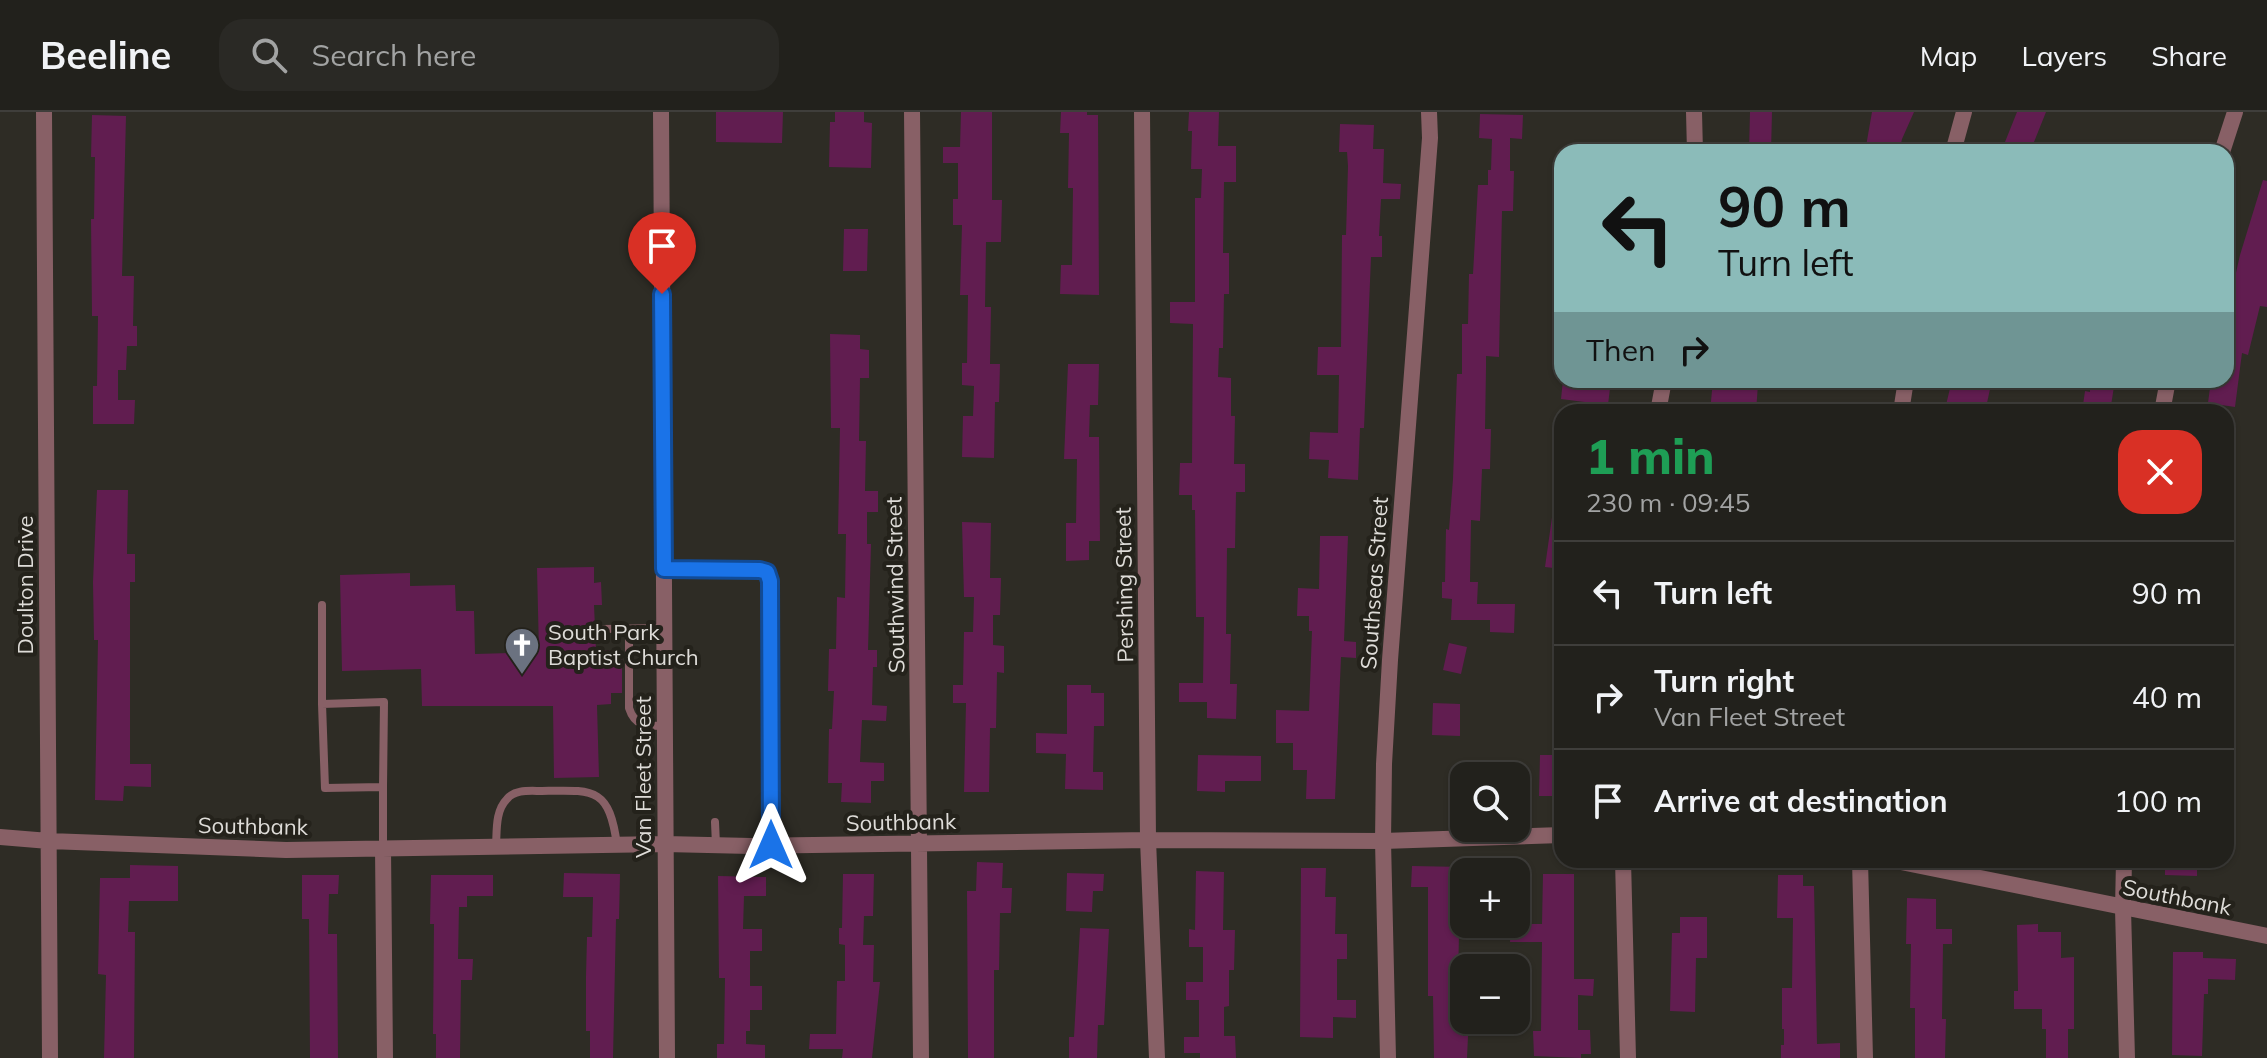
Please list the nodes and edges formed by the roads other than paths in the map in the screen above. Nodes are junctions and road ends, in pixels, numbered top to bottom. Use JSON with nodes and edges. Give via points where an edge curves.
{"nodes":[{"id":1,"x":44,"y":112,"type":"edge"},
{"id":2,"x":661,"y":112,"type":"edge"},
{"id":3,"x":912,"y":112,"type":"edge"},
{"id":4,"x":1142,"y":112,"type":"edge"},
{"id":5,"x":1429,"y":112,"type":"edge"},
{"id":6,"x":1694,"y":112,"type":"edge"},
{"id":7,"x":1964,"y":112,"type":"edge"},
{"id":8,"x":2235,"y":112,"type":"edge"},
{"id":9,"x":1695,"y":144,"type":"edge"},
{"id":10,"x":1955,"y":144,"type":"edge"},
{"id":11,"x":2225,"y":144,"type":"edge"},
{"id":12,"x":664,"y":569,"type":"junction"},
{"id":13,"x":322,"y":605,"type":"dead end"},
{"id":14,"x":664,"y":628,"type":"junction"},
{"id":15,"x":603,"y":629,"type":"dead end"},
{"id":16,"x":629,"y":629,"type":"junction"},
{"id":17,"x":322,"y":704,"type":"junction"},
{"id":18,"x":665,"y":726,"type":"junction"},
{"id":19,"x":383,"y":787,"type":"junction"},
{"id":20,"x":715,"y":822,"type":"dead end"},
{"id":21,"x":1554,"y":835,"type":"edge"},
{"id":22,"x":0,"y":837,"type":"edge"},
{"id":23,"x":1148,"y":840,"type":"junction"},
{"id":24,"x":49,"y":841,"type":"junction"},
{"id":25,"x":1383,"y":841,"type":"junction"},
{"id":26,"x":919,"y":843,"type":"junction"},
{"id":27,"x":665,"y":844,"type":"junction"},
{"id":28,"x":617,"y":845,"type":"junction"},
{"id":29,"x":716,"y":845,"type":"junction"},
{"id":30,"x":771,"y":845,"type":"junction"},
{"id":31,"x":496,"y":846,"type":"junction"},
{"id":32,"x":383,"y":848,"type":"junction"},
{"id":33,"x":1623,"y":868,"type":"edge"},
{"id":34,"x":1860,"y":868,"type":"edge"},
{"id":35,"x":1929,"y":868,"type":"edge"},
{"id":36,"x":2124,"y":868,"type":"edge"},
{"id":37,"x":2123,"y":909,"type":"junction"},
{"id":38,"x":2267,"y":936,"type":"edge"},
{"id":39,"x":50,"y":1058,"type":"edge"},
{"id":40,"x":385,"y":1058,"type":"edge"},
{"id":41,"x":667,"y":1058,"type":"edge"},
{"id":42,"x":921,"y":1058,"type":"edge"},
{"id":43,"x":1157,"y":1058,"type":"edge"},
{"id":44,"x":1388,"y":1058,"type":"edge"},
{"id":45,"x":1628,"y":1058,"type":"edge"},
{"id":46,"x":1865,"y":1058,"type":"edge"},
{"id":47,"x":2127,"y":1058,"type":"edge"}],
"edges":[{"from":1,"to":24,"type":"street","name":"Doulton Drive"},
{"from":2,"to":12,"type":"street","name":"Van Fleet Street"},
{"from":3,"to":26,"type":"street","name":"Southwind Street"},
{"from":4,"to":23,"type":"street","name":"Pershing Street"},
{"from":5,"to":25,"type":"street","name":"Southseas Street","via":[[1390,660]]},
{"from":6,"to":9,"type":"street"},
{"from":7,"to":10,"type":"street"},
{"from":8,"to":11,"type":"street"},
{"from":12,"to":14,"type":"street","name":"Van Fleet Street"},
{"from":12,"to":30,"type":"lane","via":[[767,572]]},
{"from":13,"to":17,"type":"lane"},
{"from":14,"to":16,"type":"lane"},
{"from":14,"to":18,"type":"street","name":"Van Fleet Street"},
{"from":15,"to":16,"type":"lane"},
{"from":16,"to":18,"type":"lane","via":[[631,716],[643,726]]},
{"from":17,"to":19,"type":"lane","via":[[325,788]]},
{"from":17,"to":19,"type":"lane","via":[[384,702]]},
{"from":18,"to":27,"type":"street","name":"Van Fleet Street"},
{"from":19,"to":32,"type":"lane"},
{"from":20,"to":29,"type":"lane"},
{"from":21,"to":25,"type":"street","name":"Southbank"},
{"from":22,"to":24,"type":"street","name":"Southbank"},
{"from":23,"to":25,"type":"street","name":"Southbank"},
{"from":23,"to":26,"type":"street","name":"Southbank"},
{"from":23,"to":43,"type":"street","name":"Pershing Street"},
{"from":24,"to":32,"type":"street","name":"Southbank","via":[[286,850]]},
{"from":24,"to":39,"type":"street","name":"Doulton Drive"},
{"from":25,"to":44,"type":"street","name":"Southseas Street"},
{"from":26,"to":30,"type":"street","name":"Southbank"},
{"from":26,"to":42,"type":"street","name":"Southwind Street"},
{"from":27,"to":28,"type":"street","name":"Southbank"},
{"from":27,"to":29,"type":"street","name":"Southbank"},
{"from":27,"to":41,"type":"street","name":"Van Fleet Street"},
{"from":28,"to":31,"type":"street","name":"Southbank"},
{"from":28,"to":31,"type":"lane","via":[[607,805],[591,791],[574,790],[517,792],[507,798]]},
{"from":29,"to":30,"type":"street","name":"Southbank"},
{"from":31,"to":32,"type":"street","name":"Southbank"},
{"from":32,"to":40,"type":"street"},
{"from":33,"to":45,"type":"street"},
{"from":34,"to":46,"type":"street"},
{"from":35,"to":37,"type":"street","name":"Southbank"},
{"from":36,"to":37,"type":"street"},
{"from":37,"to":38,"type":"street","name":"Southbank"},
{"from":37,"to":47,"type":"street"}]}
